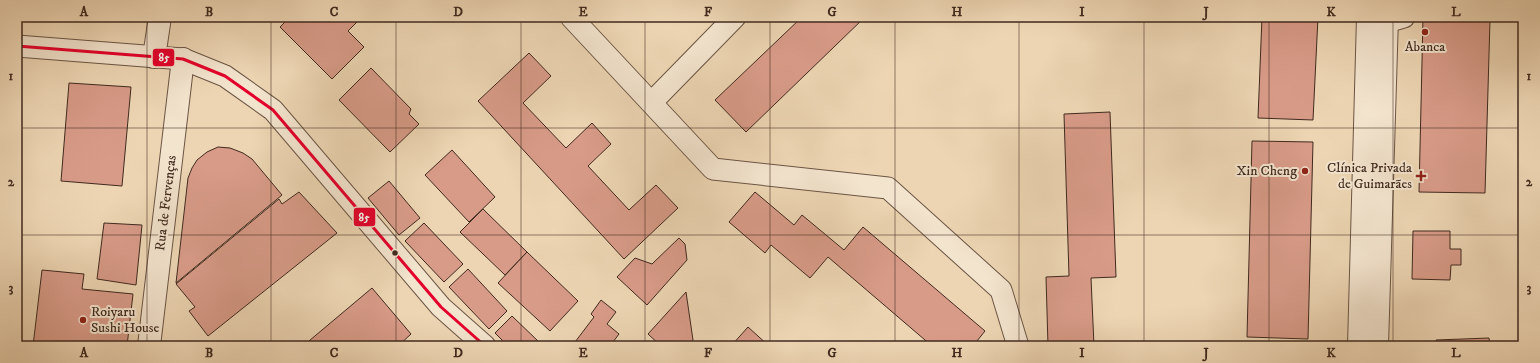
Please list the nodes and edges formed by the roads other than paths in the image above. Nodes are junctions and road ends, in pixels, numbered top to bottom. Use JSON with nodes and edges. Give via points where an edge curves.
{"nodes":[{"id":1,"x":160,"y":17,"type":"edge"},
{"id":2,"x":571,"y":17,"type":"edge"},
{"id":3,"x":734,"y":17,"type":"edge"},
{"id":4,"x":1386,"y":18,"type":"edge"},
{"id":5,"x":17,"y":46,"type":"edge"},
{"id":6,"x":154,"y":57,"type":"junction"},
{"id":7,"x":183,"y":59,"type":"junction"},
{"id":8,"x":652,"y":102,"type":"junction"},
{"id":9,"x":149,"y":346,"type":"edge"},
{"id":10,"x":485,"y":346,"type":"edge"},
{"id":11,"x":1018,"y":346,"type":"edge"},
{"id":12,"x":1359,"y":346,"type":"edge"},
{"id":13,"x":1377,"y":346,"type":"edge"}],
"edges":[{"from":1,"to":6,"type":"street"},
{"from":2,"to":8,"type":"street"},
{"from":3,"to":8,"type":"street"},
{"from":4,"to":12,"type":"street"},
{"from":4,"to":13,"type":"street"},
{"from":5,"to":6,"type":"street"},
{"from":6,"to":7,"type":"street"},
{"from":7,"to":9,"type":"street","name":"Rua de Fervenças"},
{"from":7,"to":10,"type":"street","via":[[225,76],[273,110],[440,307]]},
{"from":8,"to":11,"type":"street","via":[[714,169],[888,188],[1001,290]]}]}
